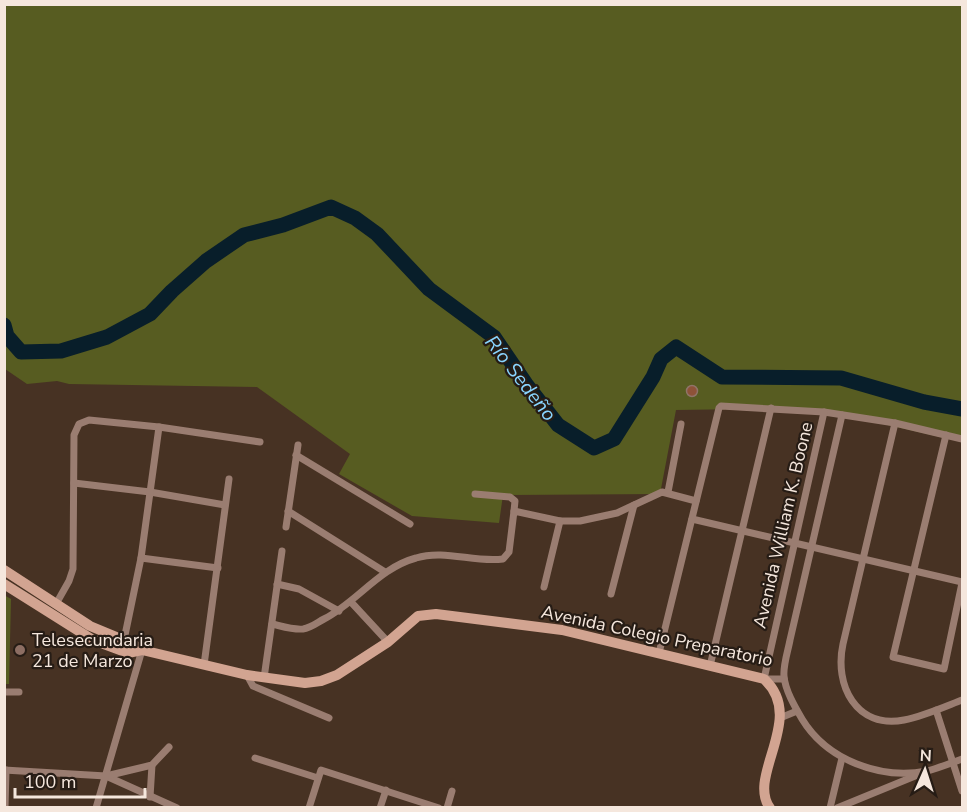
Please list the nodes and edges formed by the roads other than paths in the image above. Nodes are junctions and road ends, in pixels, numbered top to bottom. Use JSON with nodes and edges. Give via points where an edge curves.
{"nodes":[{"id":1,"x":771,"y":408,"type":"junction"},
{"id":2,"x":824,"y":412,"type":"junction"},
{"id":3,"x":842,"y":415,"type":"junction"},
{"id":4,"x":895,"y":423,"type":"junction"},
{"id":5,"x":681,"y":424,"type":"dead end"},
{"id":6,"x":159,"y":427,"type":"junction"},
{"id":7,"x":946,"y":435,"type":"junction"},
{"id":8,"x":963,"y":439,"type":"edge"},
{"id":9,"x":260,"y":442,"type":"dead end"},
{"id":10,"x":298,"y":445,"type":"dead end"},
{"id":11,"x":296,"y":455,"type":"junction"},
{"id":12,"x":229,"y":479,"type":"dead end"},
{"id":13,"x":74,"y":483,"type":"junction"},
{"id":14,"x":150,"y":492,"type":"junction"},
{"id":15,"x":668,"y":492,"type":"junction"},
{"id":16,"x":475,"y":494,"type":"dead end"},
{"id":17,"x":696,"y":501,"type":"junction"},
{"id":18,"x":225,"y":505,"type":"junction"},
{"id":19,"x":634,"y":505,"type":"junction"},
{"id":20,"x":288,"y":511,"type":"junction"},
{"id":21,"x":514,"y":511,"type":"junction"},
{"id":22,"x":692,"y":519,"type":"junction"},
{"id":23,"x":561,"y":521,"type":"junction"},
{"id":24,"x":410,"y":524,"type":"dead end"},
{"id":25,"x":286,"y":527,"type":"dead end"},
{"id":26,"x":742,"y":530,"type":"junction"},
{"id":27,"x":795,"y":543,"type":"junction"},
{"id":28,"x":810,"y":546,"type":"junction"},
{"id":29,"x":282,"y":551,"type":"dead end"},
{"id":30,"x":141,"y":558,"type":"junction"},
{"id":31,"x":862,"y":558,"type":"junction"},
{"id":32,"x":218,"y":568,"type":"junction"},
{"id":33,"x":4,"y":570,"type":"edge"},
{"id":34,"x":913,"y":571,"type":"junction"},
{"id":35,"x":386,"y":572,"type":"junction"},
{"id":36,"x":963,"y":582,"type":"edge"},
{"id":37,"x":4,"y":584,"type":"edge"},
{"id":38,"x":277,"y":584,"type":"junction"},
{"id":39,"x":544,"y":587,"type":"dead end"},
{"id":40,"x":611,"y":594,"type":"dead end"},
{"id":41,"x":351,"y":602,"type":"junction"},
{"id":42,"x":56,"y":603,"type":"junction"},
{"id":43,"x":339,"y":611,"type":"junction"},
{"id":44,"x":272,"y":624,"type":"junction"},
{"id":45,"x":87,"y":631,"type":"junction"},
{"id":46,"x":124,"y":640,"type":"junction"},
{"id":47,"x":388,"y":642,"type":"junction"},
{"id":48,"x":142,"y":650,"type":"junction"},
{"id":49,"x":659,"y":653,"type":"junction"},
{"id":50,"x":204,"y":665,"type":"junction"},
{"id":51,"x":710,"y":666,"type":"junction"},
{"id":52,"x":247,"y":675,"type":"junction"},
{"id":53,"x":264,"y":678,"type":"junction"},
{"id":54,"x":764,"y":679,"type":"junction"},
{"id":55,"x":784,"y":679,"type":"junction"},
{"id":56,"x":4,"y":692,"type":"edge"},
{"id":57,"x":19,"y":692,"type":"dead end"},
{"id":58,"x":963,"y":700,"type":"edge"},
{"id":59,"x":936,"y":710,"type":"junction"},
{"id":60,"x":797,"y":711,"type":"junction"},
{"id":61,"x":329,"y":718,"type":"dead end"},
{"id":62,"x":780,"y":718,"type":"junction"},
{"id":63,"x":170,"y":747,"type":"dead end"},
{"id":64,"x":255,"y":758,"type":"dead end"},
{"id":65,"x":842,"y":758,"type":"junction"},
{"id":66,"x":963,"y":759,"type":"edge"},
{"id":67,"x":953,"y":762,"type":"junction"},
{"id":68,"x":152,"y":765,"type":"junction"},
{"id":69,"x":5,"y":770,"type":"edge"},
{"id":70,"x":928,"y":771,"type":"junction"},
{"id":71,"x":320,"y":774,"type":"junction"},
{"id":72,"x":106,"y":776,"type":"junction"},
{"id":73,"x":386,"y":790,"type":"junction"},
{"id":74,"x":963,"y":790,"type":"edge"},
{"id":75,"x":452,"y":791,"type":"dead end"},
{"id":76,"x":150,"y":797,"type":"junction"},
{"id":77,"x":5,"y":807,"type":"edge"},
{"id":78,"x":96,"y":807,"type":"edge"},
{"id":79,"x":171,"y":807,"type":"edge"},
{"id":80,"x":309,"y":807,"type":"edge"},
{"id":81,"x":380,"y":807,"type":"edge"},
{"id":82,"x":439,"y":807,"type":"edge"},
{"id":83,"x":447,"y":807,"type":"edge"},
{"id":84,"x":770,"y":807,"type":"edge"},
{"id":85,"x":830,"y":807,"type":"edge"},
{"id":86,"x":837,"y":807,"type":"edge"}],
"edges":[{"from":1,"to":2,"type":"street"},
{"from":1,"to":17,"type":"street","via":[[719,408]]},
{"from":1,"to":26,"type":"street"},
{"from":2,"to":3,"type":"street"},
{"from":2,"to":27,"type":"street","name":"Avenida William K. Boone"},
{"from":3,"to":4,"type":"street"},
{"from":3,"to":28,"type":"street","name":"Avenida William K. Boone"},
{"from":4,"to":7,"type":"street"},
{"from":4,"to":31,"type":"street"},
{"from":5,"to":15,"type":"street"},
{"from":6,"to":9,"type":"street"},
{"from":6,"to":13,"type":"street","via":[[89,420],[79,424],[74,435]]},
{"from":6,"to":14,"type":"street"},
{"from":7,"to":8,"type":"street"},
{"from":7,"to":34,"type":"street"},
{"from":10,"to":11,"type":"street"},
{"from":11,"to":20,"type":"street"},
{"from":11,"to":24,"type":"street"},
{"from":12,"to":18,"type":"street"},
{"from":13,"to":14,"type":"street"},
{"from":13,"to":42,"type":"street","via":[[73,569]]},
{"from":14,"to":18,"type":"street"},
{"from":14,"to":30,"type":"street"},
{"from":15,"to":17,"type":"street"},
{"from":15,"to":19,"type":"street"},
{"from":16,"to":21,"type":"street","via":[[510,497],[515,501]]},
{"from":17,"to":22,"type":"street"},
{"from":18,"to":32,"type":"street"},
{"from":19,"to":23,"type":"street","via":[[591,519]]},
{"from":19,"to":40,"type":"street"},
{"from":20,"to":25,"type":"street"},
{"from":20,"to":35,"type":"street"},
{"from":21,"to":23,"type":"street"},
{"from":21,"to":35,"type":"street","via":[[509,552],[503,559],[431,555]]},
{"from":22,"to":26,"type":"street"},
{"from":22,"to":49,"type":"street"},
{"from":23,"to":39,"type":"street"},
{"from":26,"to":27,"type":"street"},
{"from":26,"to":51,"type":"street"},
{"from":27,"to":28,"type":"street"},
{"from":27,"to":54,"type":"street","name":"Avenida William K. Boone"},
{"from":28,"to":31,"type":"street"},
{"from":28,"to":55,"type":"street","name":"Avenida William K. Boone"},
{"from":29,"to":38,"type":"street"},
{"from":30,"to":32,"type":"street"},
{"from":30,"to":46,"type":"street"},
{"from":31,"to":34,"type":"street"},
{"from":31,"to":59,"type":"street","via":[[841,650],[844,688],[852,701],[874,717],[903,720]]},
{"from":32,"to":50,"type":"street"},
{"from":33,"to":42,"type":"street"},
{"from":34,"to":36,"type":"street"},
{"from":34,"to":36,"type":"street","via":[[893,657],[944,669]]},
{"from":35,"to":41,"type":"street"},
{"from":37,"to":45,"type":"street"},
{"from":38,"to":43,"type":"street","via":[[299,590]]},
{"from":38,"to":44,"type":"street"},
{"from":41,"to":43,"type":"street"},
{"from":41,"to":47,"type":"street"},
{"from":42,"to":45,"type":"street"},
{"from":43,"to":44,"type":"street","via":[[303,629]]},
{"from":44,"to":53,"type":"street"},
{"from":45,"to":46,"type":"street"},
{"from":45,"to":48,"type":"street","via":[[128,653]]},
{"from":46,"to":48,"type":"street"},
{"from":47,"to":49,"type":"street","name":"Avenida Colegio Preparatorio","via":[[418,616],[436,614],[562,630]]},
{"from":47,"to":53,"type":"street","name":"Avenida Colegio Preparatorio","via":[[321,681]]},
{"from":48,"to":50,"type":"street","name":"Avenida Colegio Preparatorio"},
{"from":48,"to":72,"type":"street"},
{"from":49,"to":51,"type":"street","name":"Avenida Colegio Preparatorio"},
{"from":50,"to":52,"type":"street","name":"Avenida Colegio Preparatorio"},
{"from":51,"to":54,"type":"street","name":"Avenida Colegio Preparatorio"},
{"from":52,"to":53,"type":"street","name":"Avenida Colegio Preparatorio"},
{"from":52,"to":61,"type":"street","via":[[252,686]]},
{"from":54,"to":55,"type":"street","name":"Avenida Colegio Preparatorio"},
{"from":54,"to":62,"type":"street","via":[[778,695]]},
{"from":55,"to":60,"type":"street","name":"Avenida Colegio Preparatorio"},
{"from":56,"to":57,"type":"street"},
{"from":58,"to":59,"type":"street"},
{"from":59,"to":67,"type":"street"},
{"from":60,"to":62,"type":"street"},
{"from":60,"to":65,"type":"street","name":"Avenida Colegio Preparatorio","via":[[819,741]]},
{"from":62,"to":84,"type":"street","via":[[765,784]]},
{"from":63,"to":68,"type":"street"},
{"from":64,"to":71,"type":"street"},
{"from":65,"to":70,"type":"street","name":"Avenida Colegio Preparatorio","via":[[873,769]]},
{"from":65,"to":85,"type":"street"},
{"from":66,"to":67,"type":"street","name":"Avenida Colegio Preparatorio"},
{"from":67,"to":70,"type":"street","name":"Avenida Colegio Preparatorio"},
{"from":67,"to":74,"type":"street"},
{"from":68,"to":72,"type":"street"},
{"from":68,"to":76,"type":"street"},
{"from":69,"to":72,"type":"street"},
{"from":69,"to":77,"type":"street"},
{"from":70,"to":86,"type":"street","name":"Avenida Colegio Preparatorio"},
{"from":71,"to":73,"type":"street"},
{"from":71,"to":80,"type":"street"},
{"from":72,"to":76,"type":"street"},
{"from":72,"to":78,"type":"street"},
{"from":73,"to":81,"type":"street"},
{"from":73,"to":82,"type":"street"},
{"from":75,"to":83,"type":"street"},
{"from":76,"to":79,"type":"street"}]}
